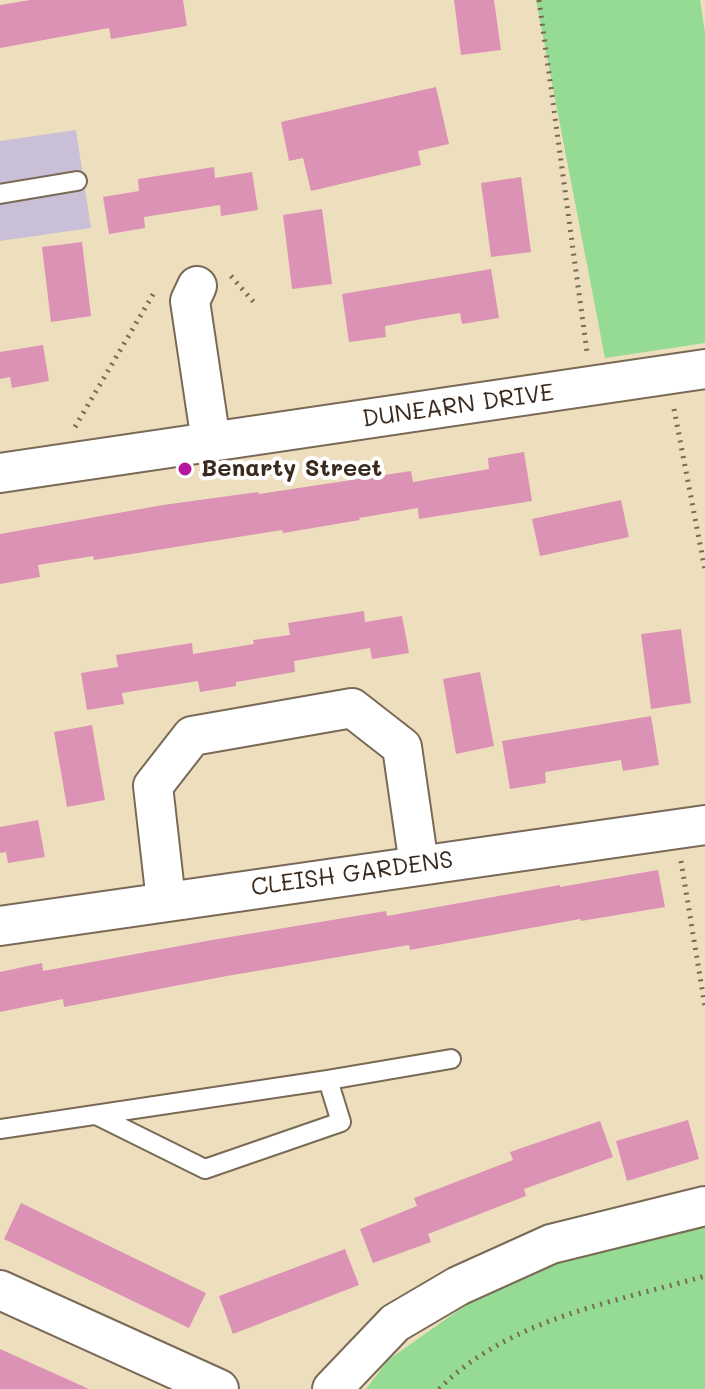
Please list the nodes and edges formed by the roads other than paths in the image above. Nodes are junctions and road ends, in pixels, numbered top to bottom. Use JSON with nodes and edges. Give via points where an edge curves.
{"nodes":[{"id":1,"x":77,"y":181,"type":"dead end"},
{"id":2,"x":0,"y":194,"type":"edge"},
{"id":3,"x":210,"y":276,"type":"road end"},
{"id":4,"x":705,"y":369,"type":"edge"},
{"id":5,"x":211,"y":442,"type":"junction"},
{"id":6,"x":0,"y":473,"type":"edge"},
{"id":7,"x":690,"y":826,"type":"edge"},
{"id":8,"x":419,"y":865,"type":"junction"},
{"id":9,"x":166,"y":901,"type":"junction"},
{"id":10,"x":0,"y":926,"type":"edge"},
{"id":11,"x":451,"y":1059,"type":"dead end"},
{"id":12,"x":328,"y":1080,"type":"junction"},
{"id":13,"x":96,"y":1115,"type":"junction"},
{"id":14,"x":0,"y":1129,"type":"edge"},
{"id":15,"x":705,"y":1206,"type":"edge"},
{"id":16,"x":0,"y":1290,"type":"edge"},
{"id":17,"x":219,"y":1389,"type":"edge"},
{"id":18,"x":332,"y":1389,"type":"edge"}],
"edges":[{"from":1,"to":2,"type":"lane"},
{"from":3,"to":5,"type":"street","via":[[190,301]]},
{"from":4,"to":5,"type":"street","name":"DUNEARN DRIVE"},
{"from":5,"to":6,"type":"street","name":"DUNEARN DRIVE"},
{"from":7,"to":8,"type":"street","name":"CLEISH GARDENS"},
{"from":8,"to":9,"type":"street","name":"CLEISH GARDENS"},
{"from":8,"to":9,"type":"street","via":[[402,747],[352,708],[192,736],[153,786]]},
{"from":9,"to":10,"type":"street","name":"CLEISH GARDENS"},
{"from":11,"to":12,"type":"lane"},
{"from":12,"to":13,"type":"lane"},
{"from":12,"to":13,"type":"lane","via":[[341,1122],[205,1169]]},
{"from":13,"to":14,"type":"lane"},
{"from":15,"to":18,"type":"street","via":[[551,1244],[458,1286],[395,1323]]},
{"from":16,"to":17,"type":"street"}]}
